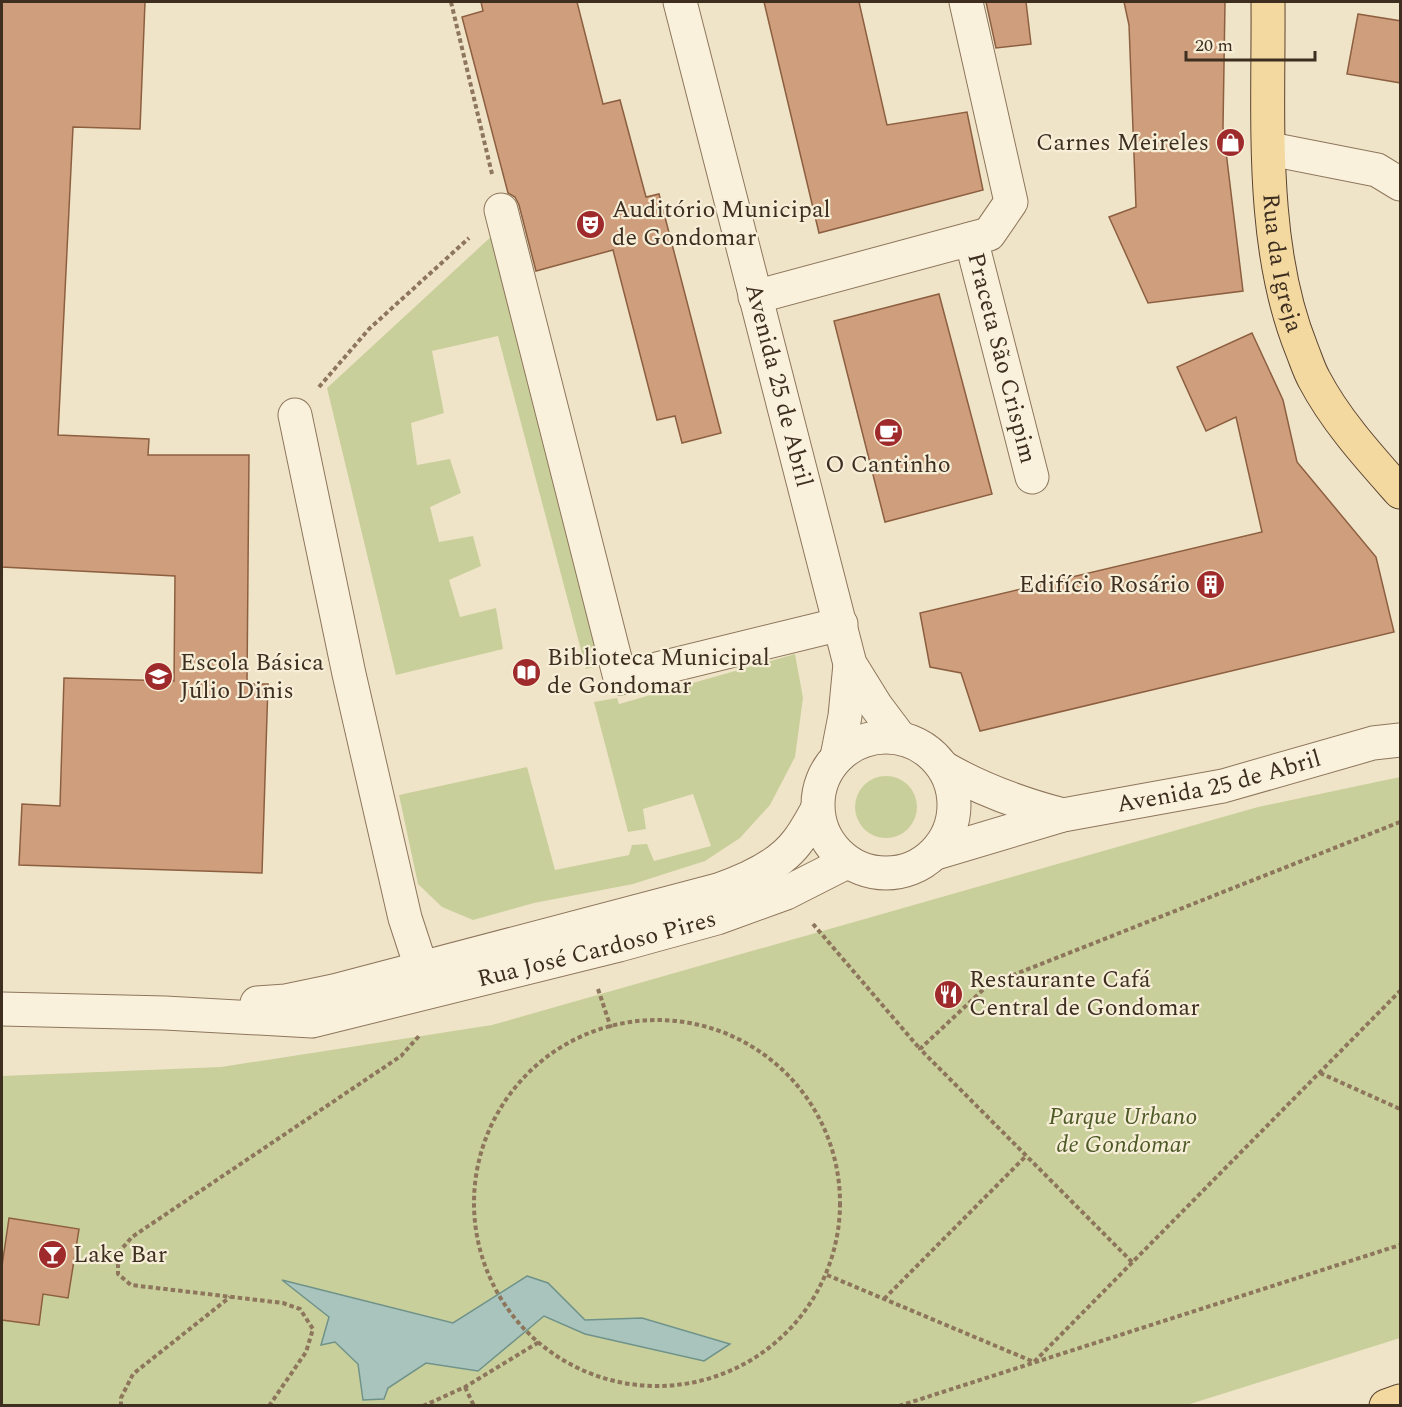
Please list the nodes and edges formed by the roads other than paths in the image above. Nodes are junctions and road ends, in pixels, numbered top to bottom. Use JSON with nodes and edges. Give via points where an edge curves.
{"nodes":[{"id":1,"x":680,"y":2,"type":"edge"},
{"id":2,"x":966,"y":2,"type":"edge"},
{"id":3,"x":1268,"y":2,"type":"edge"},
{"id":4,"x":1270,"y":150,"type":"junction"},
{"id":5,"x":1401,"y":184,"type":"edge"},
{"id":6,"x":501,"y":210,"type":"road end"},
{"id":7,"x":971,"y":239,"type":"junction"},
{"id":8,"x":755,"y":297,"type":"junction"},
{"id":9,"x":295,"y":415,"type":"road end"},
{"id":10,"x":1032,"y":477,"type":"dead end"},
{"id":11,"x":1401,"y":492,"type":"edge"},
{"id":12,"x":841,"y":624,"type":"junction"},
{"id":13,"x":850,"y":664,"type":"junction"},
{"id":14,"x":1401,"y":725,"type":"edge"},
{"id":15,"x":900,"y":738,"type":"junction"},
{"id":16,"x":1387,"y":741,"type":"edge"},
{"id":17,"x":837,"y":757,"type":"junction"},
{"id":18,"x":944,"y":768,"type":"junction"},
{"id":19,"x":817,"y":810,"type":"junction"},
{"id":20,"x":1063,"y":815,"type":"junction"},
{"id":21,"x":936,"y":853,"type":"junction"},
{"id":22,"x":847,"y":862,"type":"junction"},
{"id":23,"x":421,"y":967,"type":"junction"},
{"id":24,"x":338,"y":1003,"type":"junction"},
{"id":25,"x":2,"y":1009,"type":"edge"},
{"id":26,"x":1401,"y":1401,"type":"edge"},
{"id":27,"x":1386,"y":1406,"type":"edge"}],
"edges":[{"from":1,"to":8,"type":"street","name":"Avenida 25 de Abril"},
{"from":2,"to":7,"type":"street","name":"Praceta São Crispim","via":[[1011,202],[989,234]]},
{"from":3,"to":4,"type":"main road","name":"Rua da Igreja"},
{"from":4,"to":5,"type":"street","via":[[1377,170]]},
{"from":4,"to":11,"type":"main road","name":"Rua da Igreja","via":[[1272,216],[1281,284],[1293,327],[1314,379],[1336,414]]},
{"from":6,"to":12,"type":"street","via":[[620,678]]},
{"from":7,"to":8,"type":"street","name":"Praceta São Crispim"},
{"from":7,"to":10,"type":"street","name":"Praceta São Crispim"},
{"from":8,"to":12,"type":"street","name":"Avenida 25 de Abril"},
{"from":9,"to":23,"type":"street","via":[[354,697],[405,918]]},
{"from":12,"to":13,"type":"street","name":"Avenida 25 de Abril"},
{"from":13,"to":15,"type":"street","name":"Avenida 25 de Abril"},
{"from":13,"to":17,"type":"street","name":"Avenida 25 de Abril"},
{"from":14,"to":16,"type":"street","name":"Avenida 25 de Abril"},
{"from":15,"to":17,"type":"street","via":[[877,737],[855,744]]},
{"from":15,"to":18,"type":"street","via":[[932,754]]},
{"from":16,"to":20,"type":"street","name":"Avenida 25 de Abril","via":[[1223,786]]},
{"from":17,"to":19,"type":"street","via":[[825,773]]},
{"from":18,"to":20,"type":"street","name":"Avenida 25 de Abril","via":[[996,794]]},
{"from":18,"to":21,"type":"street","via":[[953,789],[955,812],[949,834]]},
{"from":19,"to":22,"type":"street","via":[[832,848]]},
{"from":19,"to":23,"type":"street","name":"Rua José Cardoso Pires","via":[[796,843],[745,881]]},
{"from":20,"to":21,"type":"street","name":"Avenida 25 de Abril"},
{"from":21,"to":22,"type":"street","via":[[903,872],[865,871]]},
{"from":22,"to":24,"type":"street","name":"Rua José Cardoso Pires","via":[[786,893],[717,918],[619,945]]},
{"from":23,"to":24,"type":"street","name":"Rua José Cardoso Pires"},
{"from":24,"to":25,"type":"street","name":"Rua José Cardoso Pires","via":[[286,1001],[165,1013]]},
{"from":26,"to":27,"type":"main road"}]}
